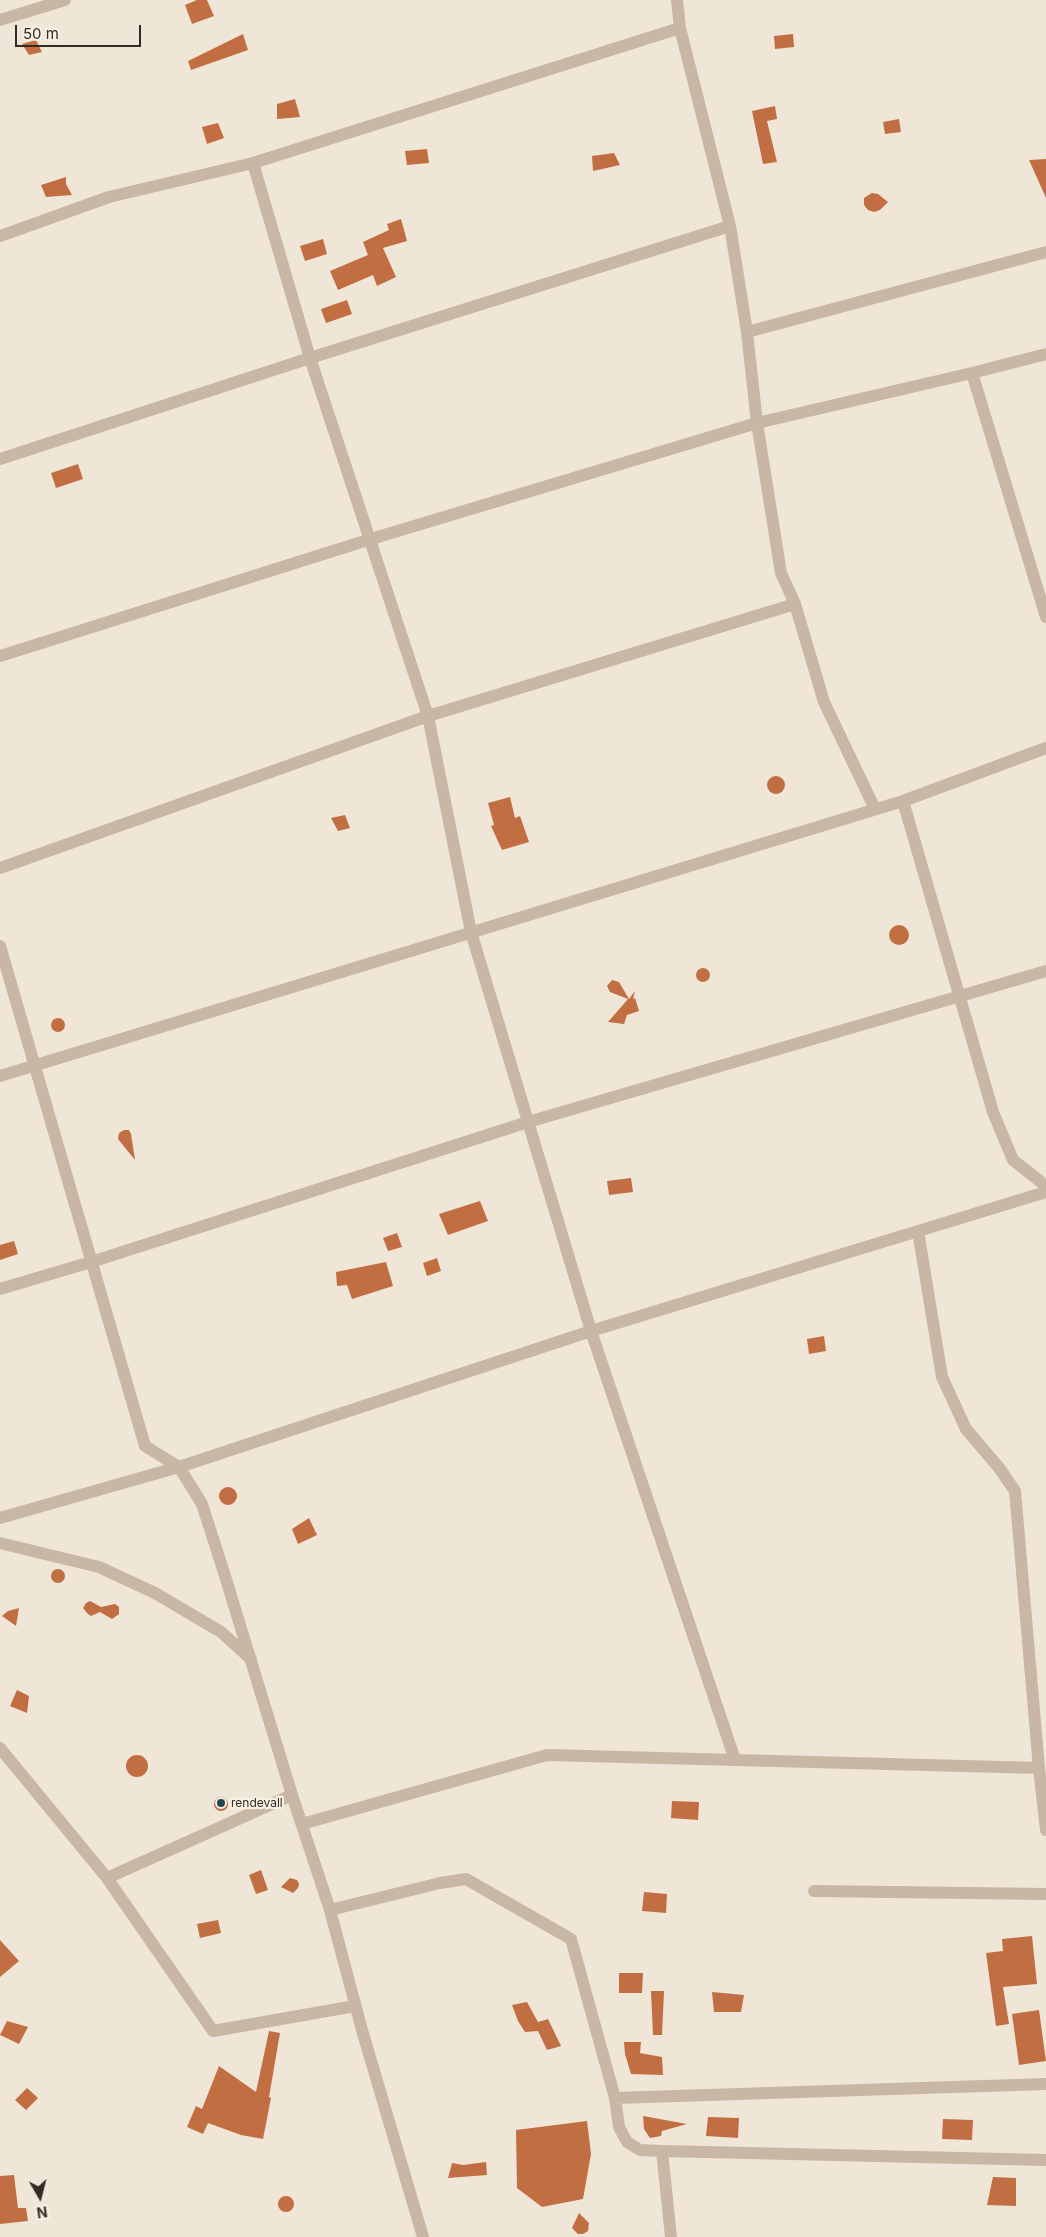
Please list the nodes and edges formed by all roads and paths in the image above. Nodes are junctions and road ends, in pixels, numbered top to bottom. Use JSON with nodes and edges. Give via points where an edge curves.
{"nodes":[{"id":1,"x":65,"y":0,"type":"edge"},
{"id":2,"x":677,"y":0,"type":"edge"},
{"id":3,"x":0,"y":20,"type":"edge"},
{"id":4,"x":680,"y":28,"type":"junction"},
{"id":5,"x":253,"y":163,"type":"junction"},
{"id":6,"x":730,"y":226,"type":"junction"},
{"id":7,"x":0,"y":236,"type":"edge"},
{"id":8,"x":1046,"y":252,"type":"edge"},
{"id":9,"x":747,"y":332,"type":"junction"},
{"id":10,"x":1046,"y":354,"type":"edge"},
{"id":11,"x":310,"y":358,"type":"junction"},
{"id":12,"x":972,"y":373,"type":"junction"},
{"id":13,"x":757,"y":423,"type":"junction"},
{"id":14,"x":0,"y":459,"type":"edge"},
{"id":15,"x":370,"y":538,"type":"junction"},
{"id":16,"x":795,"y":604,"type":"junction"},
{"id":17,"x":1046,"y":617,"type":"edge"},
{"id":18,"x":0,"y":656,"type":"edge"},
{"id":19,"x":428,"y":716,"type":"junction"},
{"id":20,"x":1046,"y":748,"type":"edge"},
{"id":21,"x":902,"y":802,"type":"junction"},
{"id":22,"x":876,"y":809,"type":"junction"},
{"id":23,"x":0,"y":868,"type":"edge"},
{"id":24,"x":471,"y":932,"type":"junction"},
{"id":25,"x":0,"y":946,"type":"edge"},
{"id":26,"x":1046,"y":971,"type":"edge"},
{"id":27,"x":961,"y":996,"type":"junction"},
{"id":28,"x":35,"y":1066,"type":"junction"},
{"id":29,"x":0,"y":1076,"type":"edge"},
{"id":30,"x":528,"y":1122,"type":"junction"},
{"id":31,"x":1046,"y":1186,"type":"edge"},
{"id":32,"x":1046,"y":1192,"type":"edge"},
{"id":33,"x":918,"y":1231,"type":"junction"},
{"id":34,"x":91,"y":1262,"type":"junction"},
{"id":35,"x":0,"y":1289,"type":"edge"},
{"id":36,"x":591,"y":1331,"type":"junction"},
{"id":37,"x":179,"y":1466,"type":"junction"},
{"id":38,"x":0,"y":1518,"type":"edge"},
{"id":39,"x":0,"y":1543,"type":"edge"},
{"id":40,"x":251,"y":1659,"type":"junction"},
{"id":41,"x":0,"y":1748,"type":"edge"},
{"id":42,"x":734,"y":1760,"type":"junction"},
{"id":43,"x":1040,"y":1768,"type":"junction"},
{"id":44,"x":292,"y":1795,"type":"junction"},
{"id":45,"x":302,"y":1824,"type":"junction"},
{"id":46,"x":1046,"y":1830,"type":"edge"},
{"id":47,"x":107,"y":1878,"type":"junction"},
{"id":48,"x":814,"y":1891,"type":"dead end"},
{"id":49,"x":1046,"y":1894,"type":"edge"},
{"id":50,"x":330,"y":1910,"type":"junction"},
{"id":51,"x":355,"y":2006,"type":"junction"},
{"id":52,"x":1046,"y":2084,"type":"edge"},
{"id":53,"x":615,"y":2098,"type":"junction"},
{"id":54,"x":662,"y":2151,"type":"junction"},
{"id":55,"x":1046,"y":2160,"type":"edge"},
{"id":56,"x":423,"y":2237,"type":"edge"},
{"id":57,"x":671,"y":2237,"type":"edge"}],
"edges":[{"from":1,"to":3,"type":"street"},
{"from":2,"to":4,"type":"street"},
{"from":4,"to":5,"type":"street"},
{"from":4,"to":6,"type":"street"},
{"from":5,"to":7,"type":"street","via":[[109,197]]},
{"from":5,"to":11,"type":"street"},
{"from":6,"to":9,"type":"street"},
{"from":6,"to":11,"type":"street"},
{"from":8,"to":9,"type":"street"},
{"from":9,"to":13,"type":"street"},
{"from":10,"to":12,"type":"street"},
{"from":11,"to":14,"type":"street"},
{"from":11,"to":15,"type":"street"},
{"from":12,"to":13,"type":"street"},
{"from":12,"to":17,"type":"street"},
{"from":13,"to":15,"type":"street"},
{"from":13,"to":16,"type":"street","via":[[781,573]]},
{"from":15,"to":18,"type":"street"},
{"from":15,"to":19,"type":"street"},
{"from":16,"to":19,"type":"street"},
{"from":16,"to":22,"type":"street","via":[[824,702]]},
{"from":19,"to":23,"type":"street"},
{"from":19,"to":24,"type":"street"},
{"from":20,"to":21,"type":"street"},
{"from":21,"to":22,"type":"street"},
{"from":21,"to":27,"type":"street"},
{"from":22,"to":24,"type":"street"},
{"from":24,"to":28,"type":"street"},
{"from":24,"to":30,"type":"street"},
{"from":25,"to":28,"type":"street"},
{"from":26,"to":27,"type":"street"},
{"from":27,"to":30,"type":"street"},
{"from":27,"to":31,"type":"street","via":[[993,1112],[1013,1160]]},
{"from":28,"to":29,"type":"street"},
{"from":28,"to":34,"type":"street"},
{"from":30,"to":34,"type":"street"},
{"from":30,"to":36,"type":"street"},
{"from":32,"to":33,"type":"street"},
{"from":33,"to":36,"type":"street"},
{"from":33,"to":43,"type":"street","via":[[942,1377],[966,1429],[1016,1491]]},
{"from":34,"to":35,"type":"street"},
{"from":34,"to":37,"type":"street","via":[[145,1446]]},
{"from":36,"to":37,"type":"street"},
{"from":36,"to":42,"type":"street"},
{"from":37,"to":38,"type":"street"},
{"from":37,"to":40,"type":"street","via":[[202,1504]]},
{"from":39,"to":40,"type":"street","via":[[99,1567],[155,1593],[221,1632]]},
{"from":40,"to":44,"type":"street"},
{"from":41,"to":47,"type":"street"},
{"from":42,"to":43,"type":"street"},
{"from":42,"to":45,"type":"street","via":[[547,1755]]},
{"from":43,"to":46,"type":"street"},
{"from":44,"to":45,"type":"street"},
{"from":44,"to":47,"type":"street"},
{"from":45,"to":50,"type":"street"},
{"from":47,"to":51,"type":"street","via":[[213,2031]]},
{"from":48,"to":49,"type":"street"},
{"from":50,"to":51,"type":"street"},
{"from":50,"to":53,"type":"street","via":[[440,1883],[466,1880],[571,1939]]},
{"from":51,"to":56,"type":"street"},
{"from":52,"to":53,"type":"street"},
{"from":53,"to":54,"type":"street","via":[[619,2127],[627,2142],[640,2150]]},
{"from":54,"to":55,"type":"street"},
{"from":54,"to":57,"type":"street"}]}
